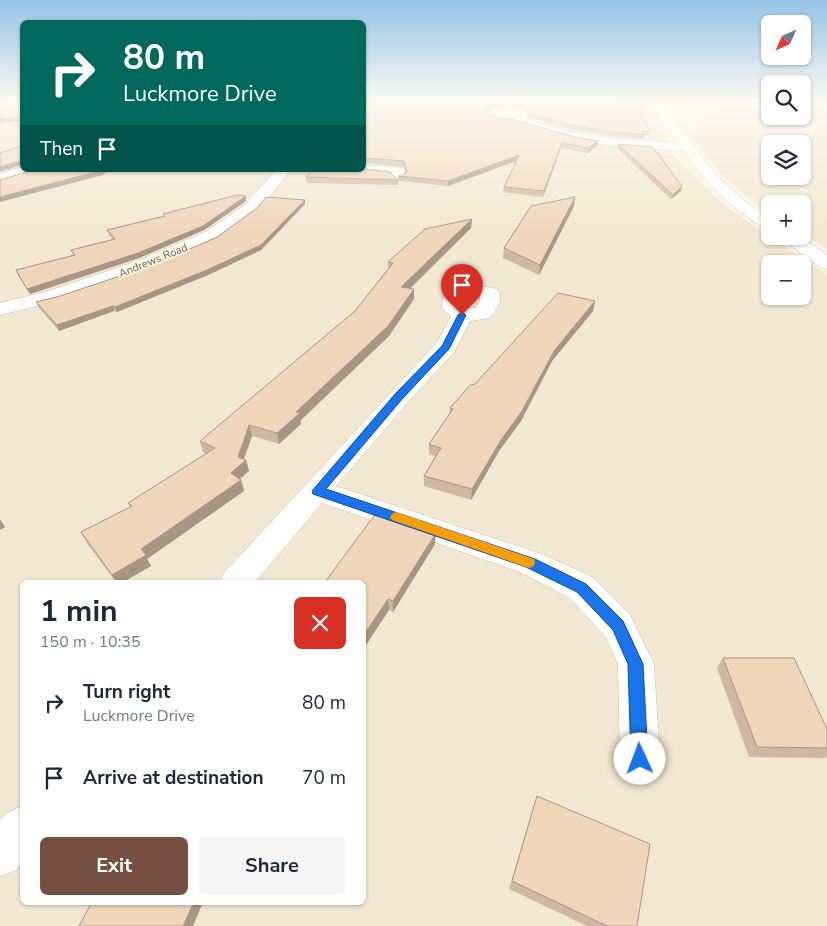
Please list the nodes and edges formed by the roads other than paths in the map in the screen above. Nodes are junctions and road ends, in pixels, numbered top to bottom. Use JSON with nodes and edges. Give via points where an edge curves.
{"nodes":[{"id":1,"x":643,"y":144,"type":"edge"},
{"id":2,"x":685,"y":144,"type":"edge"},
{"id":3,"x":687,"y":147,"type":"junction"},
{"id":4,"x":366,"y":169,"type":"edge"},
{"id":5,"x":399,"y":171,"type":"edge"},
{"id":6,"x":23,"y":172,"type":"edge"},
{"id":7,"x":282,"y":172,"type":"edge"},
{"id":8,"x":0,"y":179,"type":"edge"},
{"id":9,"x":761,"y":219,"type":"edge"},
{"id":10,"x":800,"y":245,"type":"edge"},
{"id":11,"x":827,"y":263,"type":"edge"},
{"id":12,"x":0,"y":308,"type":"edge"},
{"id":13,"x":462,"y":315,"type":"dead end"},
{"id":14,"x":318,"y":491,"type":"junction"},
{"id":15,"x":238,"y":580,"type":"edge"},
{"id":16,"x":640,"y":759,"type":"dead end"},
{"id":17,"x":20,"y":830,"type":"edge"},
{"id":18,"x":0,"y":854,"type":"edge"}],
"edges":[{"from":1,"to":3,"type":"street"},
{"from":2,"to":3,"type":"street"},
{"from":3,"to":9,"type":"street","via":[[711,178],[741,206]]},
{"from":4,"to":5,"type":"street"},
{"from":6,"to":8,"type":"street"},
{"from":7,"to":12,"type":"street","name":"Andrews Road","via":[[251,208],[211,236],[83,287]]},
{"from":10,"to":11,"type":"street"},
{"from":13,"to":14,"type":"street","via":[[446,347]]},
{"from":14,"to":15,"type":"street"},
{"from":14,"to":16,"type":"street","via":[[531,563],[582,588],[618,626],[636,664]]},
{"from":17,"to":18,"type":"street"}]}
